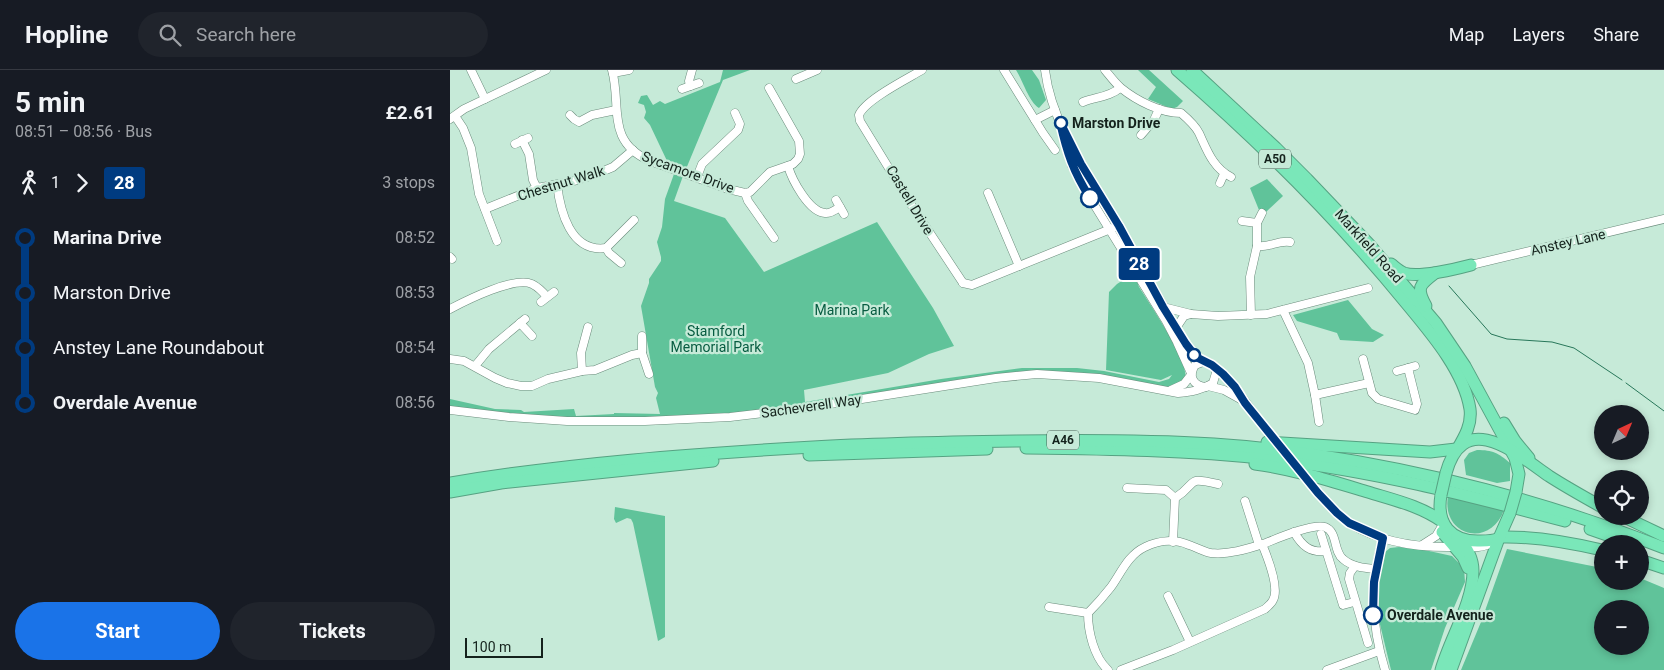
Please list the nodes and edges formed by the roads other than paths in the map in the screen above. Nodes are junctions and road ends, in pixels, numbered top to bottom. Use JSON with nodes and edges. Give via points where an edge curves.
{"nodes":[{"id":1,"x":471,"y":70,"type":"edge"},
{"id":2,"x":546,"y":70,"type":"edge"},
{"id":3,"x":629,"y":70,"type":"edge"},
{"id":4,"x":692,"y":70,"type":"edge"},
{"id":5,"x":817,"y":70,"type":"edge"},
{"id":6,"x":922,"y":70,"type":"edge"},
{"id":7,"x":1004,"y":70,"type":"edge"},
{"id":8,"x":1045,"y":70,"type":"edge"},
{"id":9,"x":1105,"y":70,"type":"edge"},
{"id":10,"x":1177,"y":70,"type":"edge"},
{"id":11,"x":1192,"y":70,"type":"edge"},
{"id":12,"x":612,"y":72,"type":"edge"},
{"id":13,"x":530,"y":74,"type":"edge"},
{"id":14,"x":796,"y":79,"type":"dead end"},
{"id":15,"x":699,"y":83,"type":"dead end"},
{"id":16,"x":690,"y":86,"type":"junction"},
{"id":17,"x":769,"y":88,"type":"dead end"},
{"id":18,"x":1120,"y":88,"type":"junction"},
{"id":19,"x":682,"y":89,"type":"dead end"},
{"id":20,"x":485,"y":99,"type":"junction"},
{"id":21,"x":1088,"y":102,"type":"dead end"},
{"id":22,"x":1159,"y":109,"type":"junction"},
{"id":23,"x":616,"y":110,"type":"junction"},
{"id":24,"x":1055,"y":110,"type":"junction"},
{"id":25,"x":734,"y":112,"type":"dead end"},
{"id":26,"x":570,"y":115,"type":"dead end"},
{"id":27,"x":453,"y":117,"type":"edge"},
{"id":28,"x":1035,"y":120,"type":"junction"},
{"id":29,"x":1141,"y":135,"type":"dead end"},
{"id":30,"x":522,"y":141,"type":"dead end"},
{"id":31,"x":632,"y":150,"type":"junction"},
{"id":32,"x":1055,"y":150,"type":"dead end"},
{"id":33,"x":1072,"y":153,"type":"junction"},
{"id":34,"x":1081,"y":164,"type":"junction"},
{"id":35,"x":788,"y":166,"type":"junction"},
{"id":36,"x":1072,"y":166,"type":"junction"},
{"id":37,"x":697,"y":177,"type":"junction"},
{"id":38,"x":1220,"y":183,"type":"dead end"},
{"id":39,"x":558,"y":184,"type":"junction"},
{"id":40,"x":536,"y":188,"type":"junction"},
{"id":41,"x":745,"y":193,"type":"junction"},
{"id":42,"x":988,"y":193,"type":"dead end"},
{"id":43,"x":840,"y":207,"type":"dead end"},
{"id":44,"x":485,"y":209,"type":"junction"},
{"id":45,"x":1262,"y":213,"type":"dead end"},
{"id":46,"x":1664,"y":219,"type":"edge"},
{"id":47,"x":634,"y":220,"type":"dead end"},
{"id":48,"x":1242,"y":221,"type":"dead end"},
{"id":49,"x":1257,"y":224,"type":"junction"},
{"id":50,"x":1119,"y":226,"type":"junction"},
{"id":51,"x":1109,"y":230,"type":"junction"},
{"id":52,"x":774,"y":238,"type":"dead end"},
{"id":53,"x":1285,"y":239,"type":"dead end"},
{"id":54,"x":497,"y":241,"type":"dead end"},
{"id":55,"x":1369,"y":244,"type":"junction"},
{"id":56,"x":1257,"y":246,"type":"junction"},
{"id":57,"x":606,"y":248,"type":"junction"},
{"id":58,"x":616,"y":262,"type":"dead end"},
{"id":59,"x":1471,"y":265,"type":"joint"},
{"id":60,"x":1018,"y":266,"type":"junction"},
{"id":61,"x":1437,"y":272,"type":"junction"},
{"id":62,"x":1368,"y":288,"type":"dead end"},
{"id":63,"x":554,"y":292,"type":"dead end"},
{"id":64,"x":1163,"y":307,"type":"junction"},
{"id":65,"x":450,"y":309,"type":"edge"},
{"id":66,"x":1283,"y":310,"type":"junction"},
{"id":67,"x":1191,"y":314,"type":"junction"},
{"id":68,"x":1251,"y":315,"type":"junction"},
{"id":69,"x":1438,"y":326,"type":"junction"},
{"id":70,"x":588,"y":327,"type":"dead end"},
{"id":71,"x":1176,"y":328,"type":"junction"},
{"id":72,"x":532,"y":336,"type":"dead end"},
{"id":73,"x":642,"y":336,"type":"dead end"},
{"id":74,"x":642,"y":352,"type":"junction"},
{"id":75,"x":450,"y":359,"type":"edge"},
{"id":76,"x":1363,"y":359,"type":"dead end"},
{"id":77,"x":1203,"y":362,"type":"junction"},
{"id":78,"x":475,"y":366,"type":"junction"},
{"id":79,"x":1215,"y":368,"type":"junction"},
{"id":80,"x":582,"y":371,"type":"junction"},
{"id":81,"x":1397,"y":371,"type":"dead end"},
{"id":82,"x":649,"y":374,"type":"dead end"},
{"id":83,"x":1191,"y":374,"type":"junction"},
{"id":84,"x":1369,"y":383,"type":"junction"},
{"id":85,"x":1207,"y":387,"type":"junction"},
{"id":86,"x":1169,"y":391,"type":"junction"},
{"id":87,"x":1315,"y":395,"type":"junction"},
{"id":88,"x":1245,"y":403,"type":"junction"},
{"id":89,"x":450,"y":410,"type":"edge"},
{"id":90,"x":1319,"y":422,"type":"dead end"},
{"id":91,"x":1120,"y":439,"type":"junction"},
{"id":92,"x":1457,"y":449,"type":"junction"},
{"id":93,"x":1510,"y":450,"type":"junction"},
{"id":94,"x":1169,"y":452,"type":"junction"},
{"id":95,"x":1539,"y":469,"type":"junction"},
{"id":96,"x":450,"y":483,"type":"edge"},
{"id":97,"x":1218,"y":484,"type":"dead end"},
{"id":98,"x":1127,"y":488,"type":"dead end"},
{"id":99,"x":450,"y":492,"type":"edge"},
{"id":100,"x":1175,"y":498,"type":"junction"},
{"id":101,"x":1245,"y":501,"type":"dead end"},
{"id":102,"x":1594,"y":503,"type":"edge"},
{"id":103,"x":1442,"y":525,"type":"junction"},
{"id":104,"x":1641,"y":525,"type":"edge"},
{"id":105,"x":1294,"y":532,"type":"junction"},
{"id":106,"x":1321,"y":534,"type":"dead end"},
{"id":107,"x":1607,"y":535,"type":"edge"},
{"id":108,"x":1664,"y":536,"type":"edge"},
{"id":109,"x":1383,"y":538,"type":"junction"},
{"id":110,"x":1498,"y":538,"type":"junction"},
{"id":111,"x":1173,"y":542,"type":"junction"},
{"id":112,"x":1459,"y":544,"type":"junction"},
{"id":113,"x":1261,"y":545,"type":"junction"},
{"id":114,"x":1422,"y":545,"type":"junction"},
{"id":115,"x":1594,"y":548,"type":"edge"},
{"id":116,"x":1664,"y":548,"type":"edge"},
{"id":117,"x":1649,"y":550,"type":"edge"},
{"id":118,"x":1326,"y":551,"type":"junction"},
{"id":119,"x":1664,"y":556,"type":"edge"},
{"id":120,"x":1649,"y":563,"type":"edge"},
{"id":121,"x":1355,"y":566,"type":"junction"},
{"id":122,"x":1664,"y":568,"type":"edge"},
{"id":123,"x":1376,"y":570,"type":"junction"},
{"id":124,"x":1168,"y":596,"type":"dead end"},
{"id":125,"x":1354,"y":602,"type":"junction"},
{"id":126,"x":1049,"y":608,"type":"dead end"},
{"id":127,"x":1088,"y":613,"type":"junction"},
{"id":128,"x":1190,"y":642,"type":"junction"},
{"id":129,"x":1368,"y":643,"type":"dead end"},
{"id":130,"x":1379,"y":650,"type":"junction"},
{"id":131,"x":1108,"y":670,"type":"edge"},
{"id":132,"x":1121,"y":670,"type":"edge"},
{"id":133,"x":1327,"y":670,"type":"edge"},
{"id":134,"x":1385,"y":670,"type":"edge"},
{"id":135,"x":1441,"y":670,"type":"edge"},
{"id":136,"x":1451,"y":670,"type":"edge"}],
"edges":[{"from":1,"to":20,"type":"street"},
{"from":2,"to":13,"type":"street"},
{"from":3,"to":12,"type":"street"},
{"from":4,"to":16,"type":"street"},
{"from":5,"to":14,"type":"street"},
{"from":6,"to":60,"type":"street","name":"Castell Drive","via":[[865,107],[859,116],[860,121],[961,286],[972,285]]},
{"from":7,"to":28,"type":"street"},
{"from":8,"to":24,"type":"street"},
{"from":9,"to":18,"type":"street"},
{"from":10,"to":92,"type":"highway","name":"Markfield Road","number":"A50","via":[[1309,193],[1366,254],[1435,340],[1460,379],[1470,410],[1468,429]]},
{"from":11,"to":55,"type":"highway","name":"Markfield Road","number":"A50","via":[[1276,148]]},
{"from":12,"to":23,"type":"street","name":"Sycamore Drive"},
{"from":13,"to":20,"type":"street"},
{"from":15,"to":16,"type":"street"},
{"from":16,"to":19,"type":"street"},
{"from":17,"to":35,"type":"street","via":[[801,149],[798,159]]},
{"from":18,"to":21,"type":"street"},
{"from":18,"to":22,"type":"street"},
{"from":20,"to":27,"type":"street"},
{"from":22,"to":29,"type":"street"},
{"from":22,"to":38,"type":"street","via":[[1181,113],[1193,124],[1217,166],[1228,175]]},
{"from":23,"to":26,"type":"street","via":[[592,115],[579,124]]},
{"from":23,"to":31,"type":"street","name":"Sycamore Drive","via":[[621,133]]},
{"from":24,"to":28,"type":"street"},
{"from":24,"to":33,"type":"street"},
{"from":25,"to":37,"type":"street","via":[[744,124],[708,156]]},
{"from":27,"to":44,"type":"street","via":[[463,128],[471,148]]},
{"from":28,"to":32,"type":"street"},
{"from":30,"to":40,"type":"street","via":[[529,154]]},
{"from":31,"to":37,"type":"street","name":"Sycamore Drive","via":[[650,161]]},
{"from":31,"to":39,"type":"street","name":"Chestnut Walk","via":[[613,167]]},
{"from":33,"to":34,"type":"street"},
{"from":33,"to":36,"type":"street"},
{"from":34,"to":36,"type":"street"},
{"from":34,"to":50,"type":"street"},
{"from":35,"to":41,"type":"street","name":"Sycamore Drive","via":[[770,172]]},
{"from":35,"to":43,"type":"street","via":[[802,194],[814,208],[830,213]]},
{"from":36,"to":51,"type":"street"},
{"from":37,"to":41,"type":"street","name":"Sycamore Drive"},
{"from":39,"to":40,"type":"street","name":"Chestnut Walk"},
{"from":39,"to":57,"type":"street","via":[[563,215],[575,234],[589,246]]},
{"from":40,"to":44,"type":"street","name":"Chestnut Walk"},
{"from":41,"to":52,"type":"street"},
{"from":42,"to":60,"type":"street"},
{"from":44,"to":54,"type":"street"},
{"from":45,"to":49,"type":"street"},
{"from":46,"to":59,"type":"street","name":"Anstey Lane"},
{"from":47,"to":57,"type":"street"},
{"from":48,"to":49,"type":"street"},
{"from":49,"to":56,"type":"street"},
{"from":50,"to":51,"type":"street"},
{"from":50,"to":64,"type":"street"},
{"from":51,"to":60,"type":"street"},
{"from":51,"to":83,"type":"street","via":[[1178,342]]},
{"from":53,"to":56,"type":"street","via":[[1271,246]]},
{"from":55,"to":61,"type":"highway","via":[[1406,274]]},
{"from":55,"to":69,"type":"highway","name":"Markfield Road","number":"A50"},
{"from":56,"to":68,"type":"street","via":[[1250,277]]},
{"from":57,"to":58,"type":"street"},
{"from":59,"to":61,"type":"highway"},
{"from":61,"to":69,"type":"highway","via":[[1423,282],[1420,296]]},
{"from":62,"to":66,"type":"street"},
{"from":63,"to":65,"type":"street","via":[[544,300],[532,284],[523,282]]},
{"from":64,"to":67,"type":"street"},
{"from":64,"to":71,"type":"street"},
{"from":66,"to":68,"type":"street"},
{"from":66,"to":87,"type":"street","via":[[1308,363]]},
{"from":67,"to":68,"type":"street"},
{"from":67,"to":71,"type":"street","via":[[1184,316]]},
{"from":69,"to":93,"type":"highway","name":"Markfield Road","number":"A50","via":[[1465,366]]},
{"from":69,"to":95,"type":"highway","via":[[1467,361],[1515,441]]},
{"from":70,"to":80,"type":"street","via":[[583,334]]},
{"from":71,"to":77,"type":"street","via":[[1193,354]]},
{"from":72,"to":78,"type":"street","via":[[523,321],[489,349]]},
{"from":73,"to":74,"type":"street"},
{"from":74,"to":80,"type":"street","via":[[600,368]]},
{"from":74,"to":82,"type":"street"},
{"from":75,"to":78,"type":"street"},
{"from":76,"to":84,"type":"street"},
{"from":77,"to":79,"type":"street"},
{"from":77,"to":83,"type":"street","via":[[1194,365]]},
{"from":78,"to":80,"type":"street","via":[[495,378],[521,386],[532,386]]},
{"from":79,"to":85,"type":"street","via":[[1216,378]]},
{"from":79,"to":88,"type":"street","via":[[1235,387]]},
{"from":81,"to":84,"type":"street","via":[[1412,367],[1417,404],[1414,410],[1378,399]]},
{"from":83,"to":85,"type":"street","via":[[1196,385]]},
{"from":83,"to":86,"type":"street","via":[[1184,384]]},
{"from":84,"to":87,"type":"street"},
{"from":85,"to":86,"type":"street","name":"Sacheverell Way","via":[[1199,391]]},
{"from":85,"to":88,"type":"street","via":[[1224,390]]},
{"from":86,"to":89,"type":"street","name":"Sacheverell Way","via":[[1099,378],[1037,374],[730,417],[567,421]]},
{"from":87,"to":90,"type":"street"},
{"from":88,"to":109,"type":"street","bridge":true,"via":[[1337,513],[1349,523]]},
{"from":91,"to":92,"type":"highway","via":[[1231,439],[1430,452]]},
{"from":91,"to":96,"type":"highway","number":"A46","via":[[898,442],[684,455]]},
{"from":91,"to":116,"type":"highway","number":"A46","via":[[1263,449],[1389,468],[1492,491],[1622,531]]},
{"from":92,"to":93,"type":"highway","via":[[1476,440],[1487,440]]},
{"from":92,"to":103,"type":"highway","bridge":true,"via":[[1451,458],[1441,495]]},
{"from":93,"to":95,"type":"highway"},
{"from":93,"to":110,"type":"highway","bridge":true,"via":[[1518,467],[1516,492]]},
{"from":94,"to":99,"type":"highway","number":"A46","via":[[1015,448],[802,456],[578,474]]},
{"from":94,"to":103,"type":"highway","via":[[1305,474],[1420,508]]},
{"from":94,"to":107,"type":"highway","number":"A46","via":[[1270,459],[1375,474],[1452,491]]},
{"from":95,"to":102,"type":"highway"},
{"from":97,"to":100,"type":"street","via":[[1194,480]]},
{"from":98,"to":100,"type":"street","via":[[1166,490]]},
{"from":100,"to":111,"type":"street"},
{"from":101,"to":113,"type":"street"},
{"from":103,"to":112,"type":"highway"},
{"from":103,"to":114,"type":"street"},
{"from":104,"to":108,"type":"highway"},
{"from":105,"to":113,"type":"street"},
{"from":105,"to":118,"type":"street","via":[[1306,548],[1313,552]]},
{"from":105,"to":121,"type":"street","via":[[1317,526],[1326,528],[1343,559]]},
{"from":106,"to":118,"type":"street"},
{"from":109,"to":114,"type":"street"},
{"from":109,"to":123,"type":"street"},
{"from":110,"to":112,"type":"highway"},
{"from":110,"to":115,"type":"highway","via":[[1553,539]]},
{"from":110,"to":136,"type":"highway"},
{"from":111,"to":113,"type":"street","via":[[1210,553]]},
{"from":111,"to":127,"type":"street","via":[[1165,540],[1144,547],[1129,559]]},
{"from":112,"to":114,"type":"street"},
{"from":112,"to":135,"type":"highway","via":[[1473,565],[1472,579]]},
{"from":113,"to":128,"type":"street","via":[[1270,564],[1274,599],[1265,609]]},
{"from":117,"to":119,"type":"highway"},
{"from":118,"to":125,"type":"street","via":[[1343,605]]},
{"from":120,"to":122,"type":"highway"},
{"from":121,"to":123,"type":"street"},
{"from":121,"to":125,"type":"street","via":[[1348,579]]},
{"from":123,"to":130,"type":"street","via":[[1373,608]]},
{"from":124,"to":128,"type":"street"},
{"from":125,"to":129,"type":"street"},
{"from":126,"to":127,"type":"street"},
{"from":127,"to":131,"type":"street","via":[[1088,629],[1101,663]]},
{"from":128,"to":132,"type":"street"},
{"from":130,"to":133,"type":"street"},
{"from":130,"to":134,"type":"street"}]}
